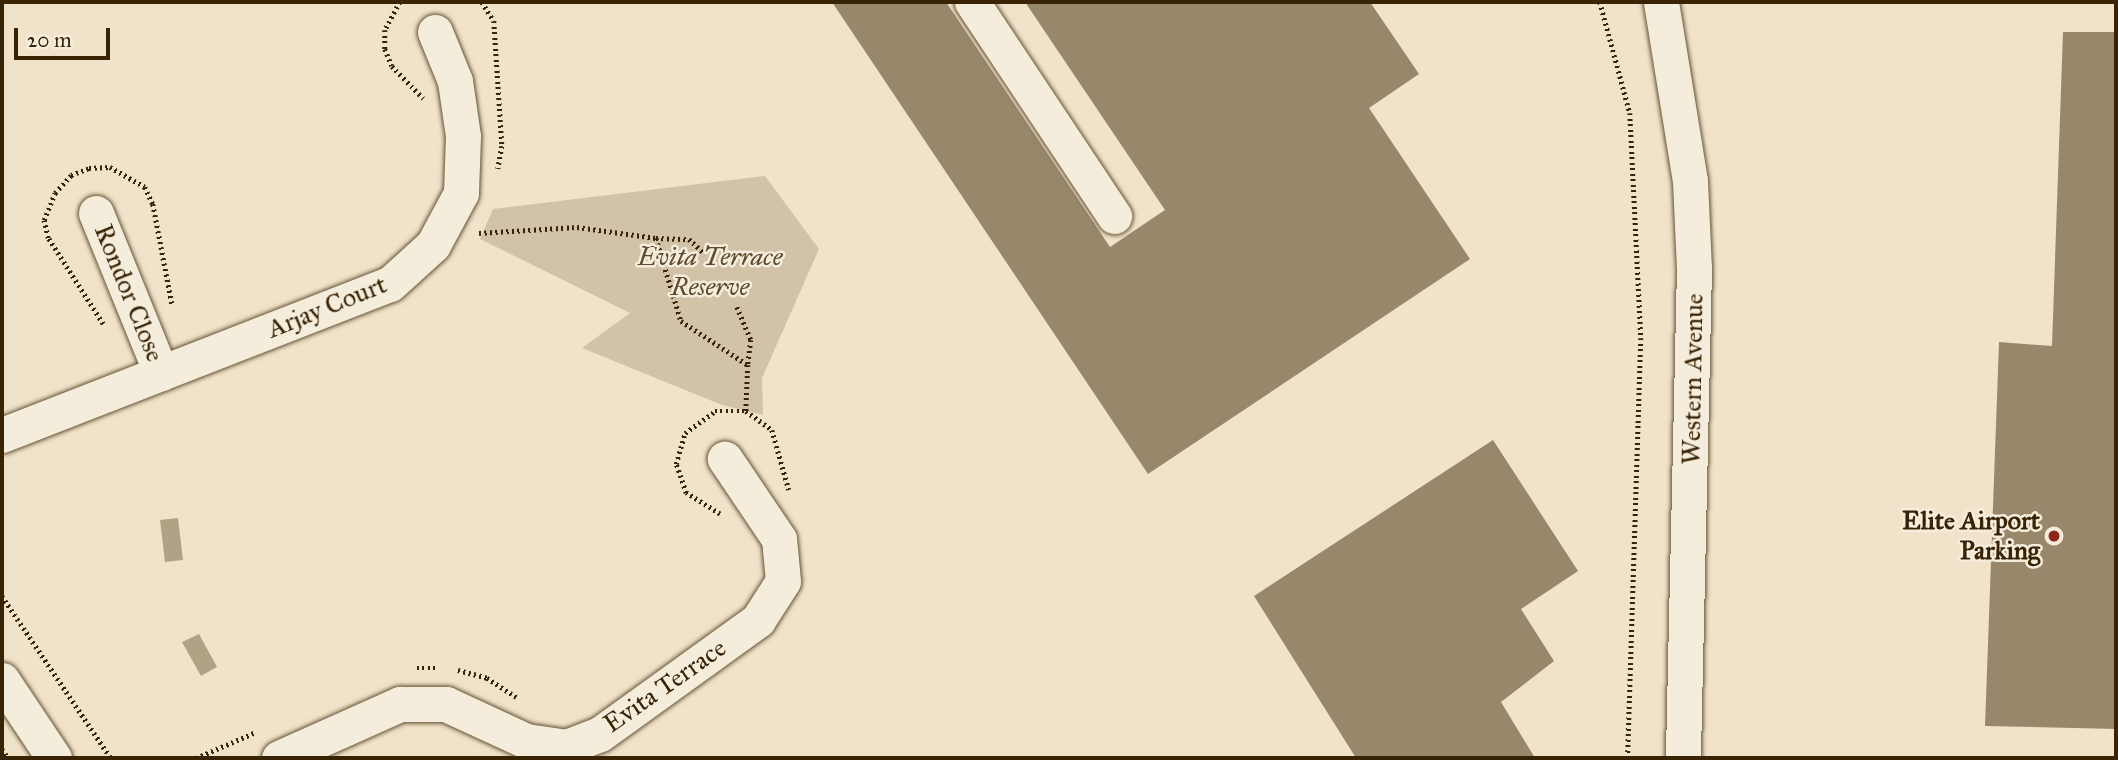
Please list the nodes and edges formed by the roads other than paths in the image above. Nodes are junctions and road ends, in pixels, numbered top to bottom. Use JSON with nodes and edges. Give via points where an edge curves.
{"nodes":[{"id":1,"x":972,"y":2,"type":"edge"},
{"id":2,"x":1661,"y":2,"type":"edge"},
{"id":3,"x":435,"y":33,"type":"dead end"},
{"id":4,"x":96,"y":213,"type":"dead end"},
{"id":5,"x":1114,"y":216,"type":"dead end"},
{"id":6,"x":162,"y":373,"type":"junction"},
{"id":7,"x":2,"y":435,"type":"edge"},
{"id":8,"x":725,"y":459,"type":"dead end"},
{"id":9,"x":2,"y":680,"type":"edge"},
{"id":10,"x":54,"y":758,"type":"edge"},
{"id":11,"x":279,"y":758,"type":"edge"},
{"id":12,"x":1683,"y":758,"type":"edge"}],
"edges":[{"from":1,"to":5,"type":"street"},
{"from":2,"to":12,"type":"street","name":"Western Avenue","via":[[1690,181],[1694,268]]},
{"from":3,"to":6,"type":"street","name":"Arjay Court","via":[[456,81],[463,136],[461,193],[433,244],[390,284]]},
{"from":4,"to":6,"type":"street","name":"Rondor Close"},
{"from":6,"to":7,"type":"street","name":"Arjay Court"},
{"from":8,"to":11,"type":"street","name":"Evita Terrace","via":[[779,540],[783,581],[758,620],[600,734],[566,747],[526,741],[446,704],[400,704]]},
{"from":9,"to":10,"type":"street"}]}
